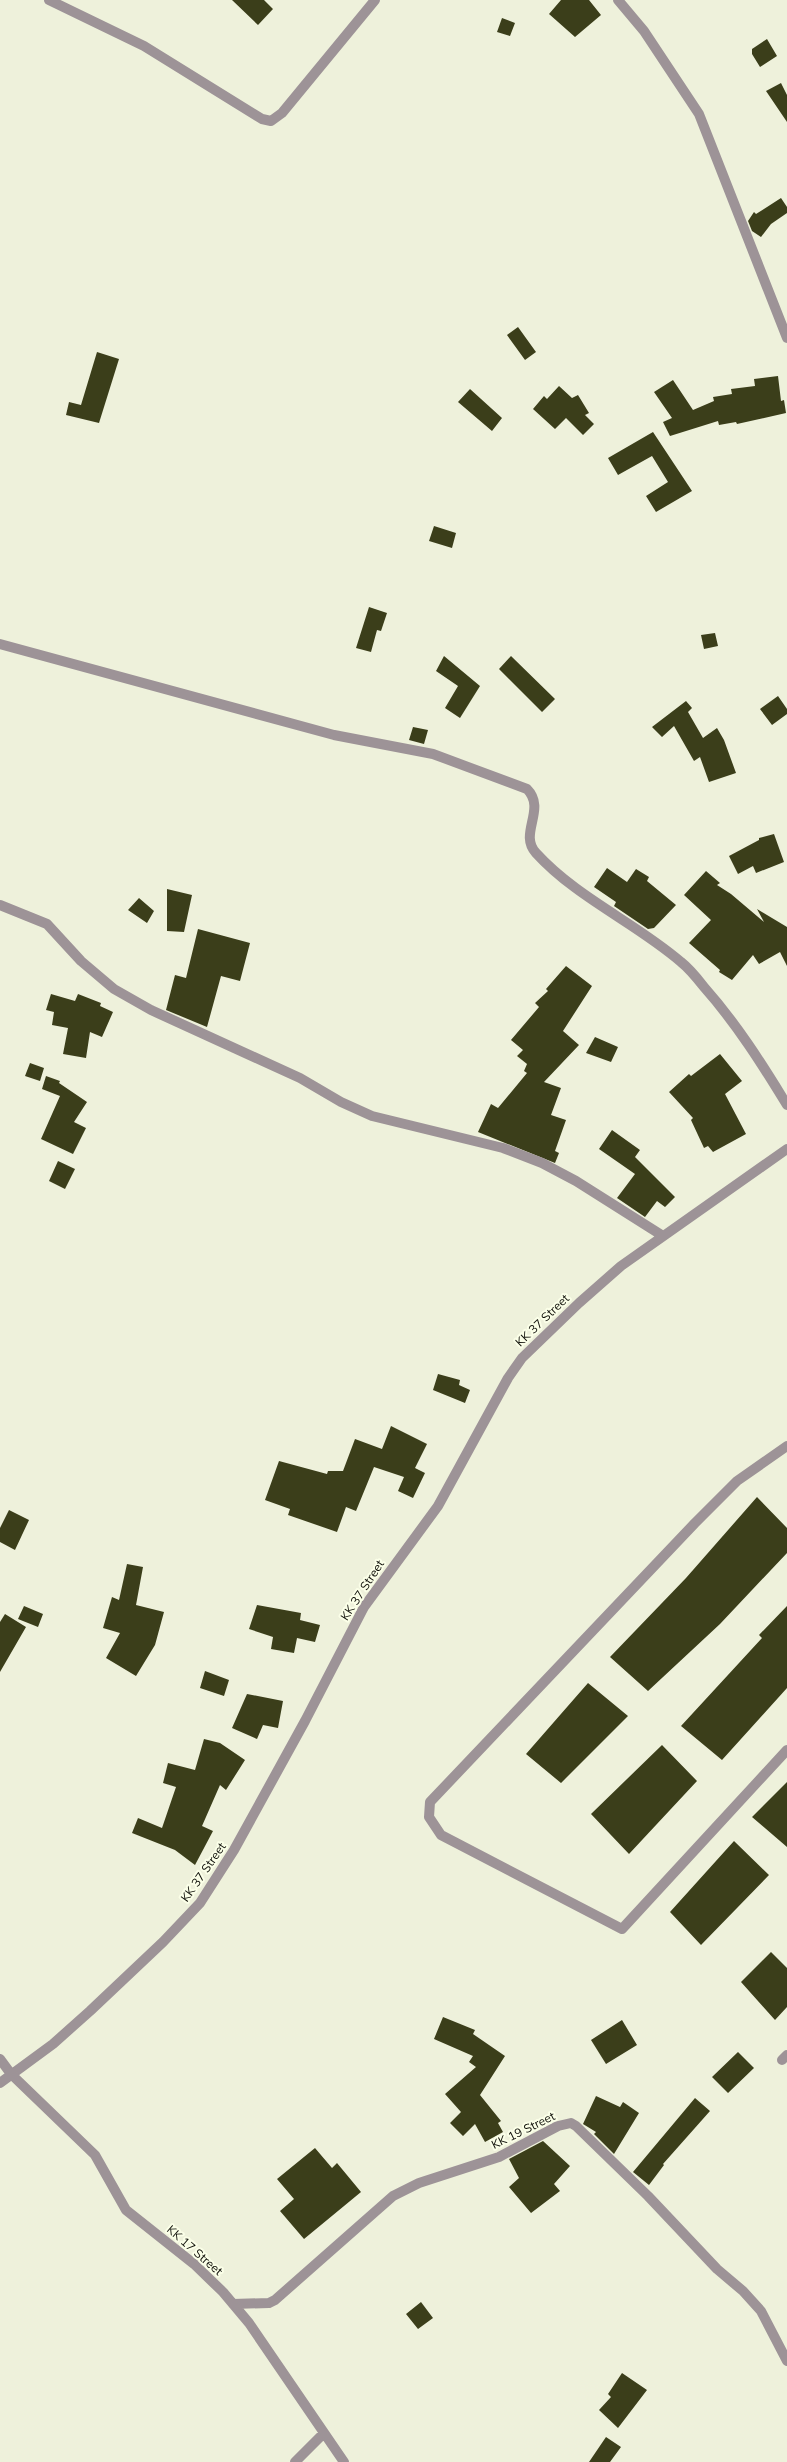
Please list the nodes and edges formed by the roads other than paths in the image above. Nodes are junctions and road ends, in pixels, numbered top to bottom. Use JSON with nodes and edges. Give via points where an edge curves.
{"nodes":[{"id":1,"x":50,"y":0,"type":"edge"},
{"id":2,"x":375,"y":0,"type":"edge"},
{"id":3,"x":618,"y":0,"type":"edge"},
{"id":4,"x":787,"y":338,"type":"edge"},
{"id":5,"x":0,"y":644,"type":"edge"},
{"id":6,"x":0,"y":905,"type":"edge"},
{"id":7,"x":787,"y":1105,"type":"edge"},
{"id":8,"x":787,"y":1149,"type":"edge"},
{"id":9,"x":663,"y":1236,"type":"junction"},
{"id":10,"x":787,"y":1446,"type":"edge"},
{"id":11,"x":787,"y":1750,"type":"edge"},
{"id":12,"x":0,"y":2059,"type":"edge"},
{"id":13,"x":12,"y":2074,"type":"junction"},
{"id":14,"x":0,"y":2083,"type":"edge"},
{"id":15,"x":233,"y":2304,"type":"junction"},
{"id":16,"x":787,"y":2361,"type":"edge"},
{"id":17,"x":324,"y":2433,"type":"junction"},
{"id":18,"x":295,"y":2462,"type":"edge"},
{"id":19,"x":344,"y":2462,"type":"edge"}],
"edges":[{"from":1,"to":2,"type":"street","via":[[144,46],[262,119],[271,120],[282,113]]},
{"from":3,"to":4,"type":"street","via":[[644,31],[698,114]]},
{"from":5,"to":7,"type":"street","via":[[334,735],[433,754],[527,789],[534,796],[536,803],[530,836],[535,853],[572,884],[642,931],[683,963],[722,1008],[761,1062]]},
{"from":6,"to":9,"type":"street","via":[[47,924],[86,966],[114,989],[150,1010],[300,1078],[341,1102],[372,1116],[503,1148],[542,1163],[576,1181]]},
{"from":8,"to":9,"type":"street","name":"KK 37 Street"},
{"from":9,"to":13,"type":"street","name":"KK 37 Street","via":[[589,1293],[534,1344],[518,1363],[438,1506],[364,1607],[305,1722],[234,1850],[200,1903],[90,2011]]},
{"from":10,"to":11,"type":"street","via":[[737,1481],[695,1523],[430,1802],[429,1817],[441,1835],[622,1929]]},
{"from":12,"to":13,"type":"street","name":"KK 17 Street"},
{"from":13,"to":14,"type":"street","name":"KK 37 Street"},
{"from":13,"to":15,"type":"street","name":"KK 17 Street","via":[[96,2155],[126,2210],[194,2264]]},
{"from":15,"to":16,"type":"street","name":"KK 19 Street","via":[[269,2303],[275,2300],[381,2206],[407,2188],[499,2157],[558,2126],[571,2123],[648,2196],[717,2269],[743,2290],[761,2311]]},
{"from":15,"to":17,"type":"street","name":"KK 17 Street","via":[[249,2323]]},
{"from":17,"to":18,"type":"street"},
{"from":17,"to":19,"type":"street","name":"KK 17 Street"}]}
